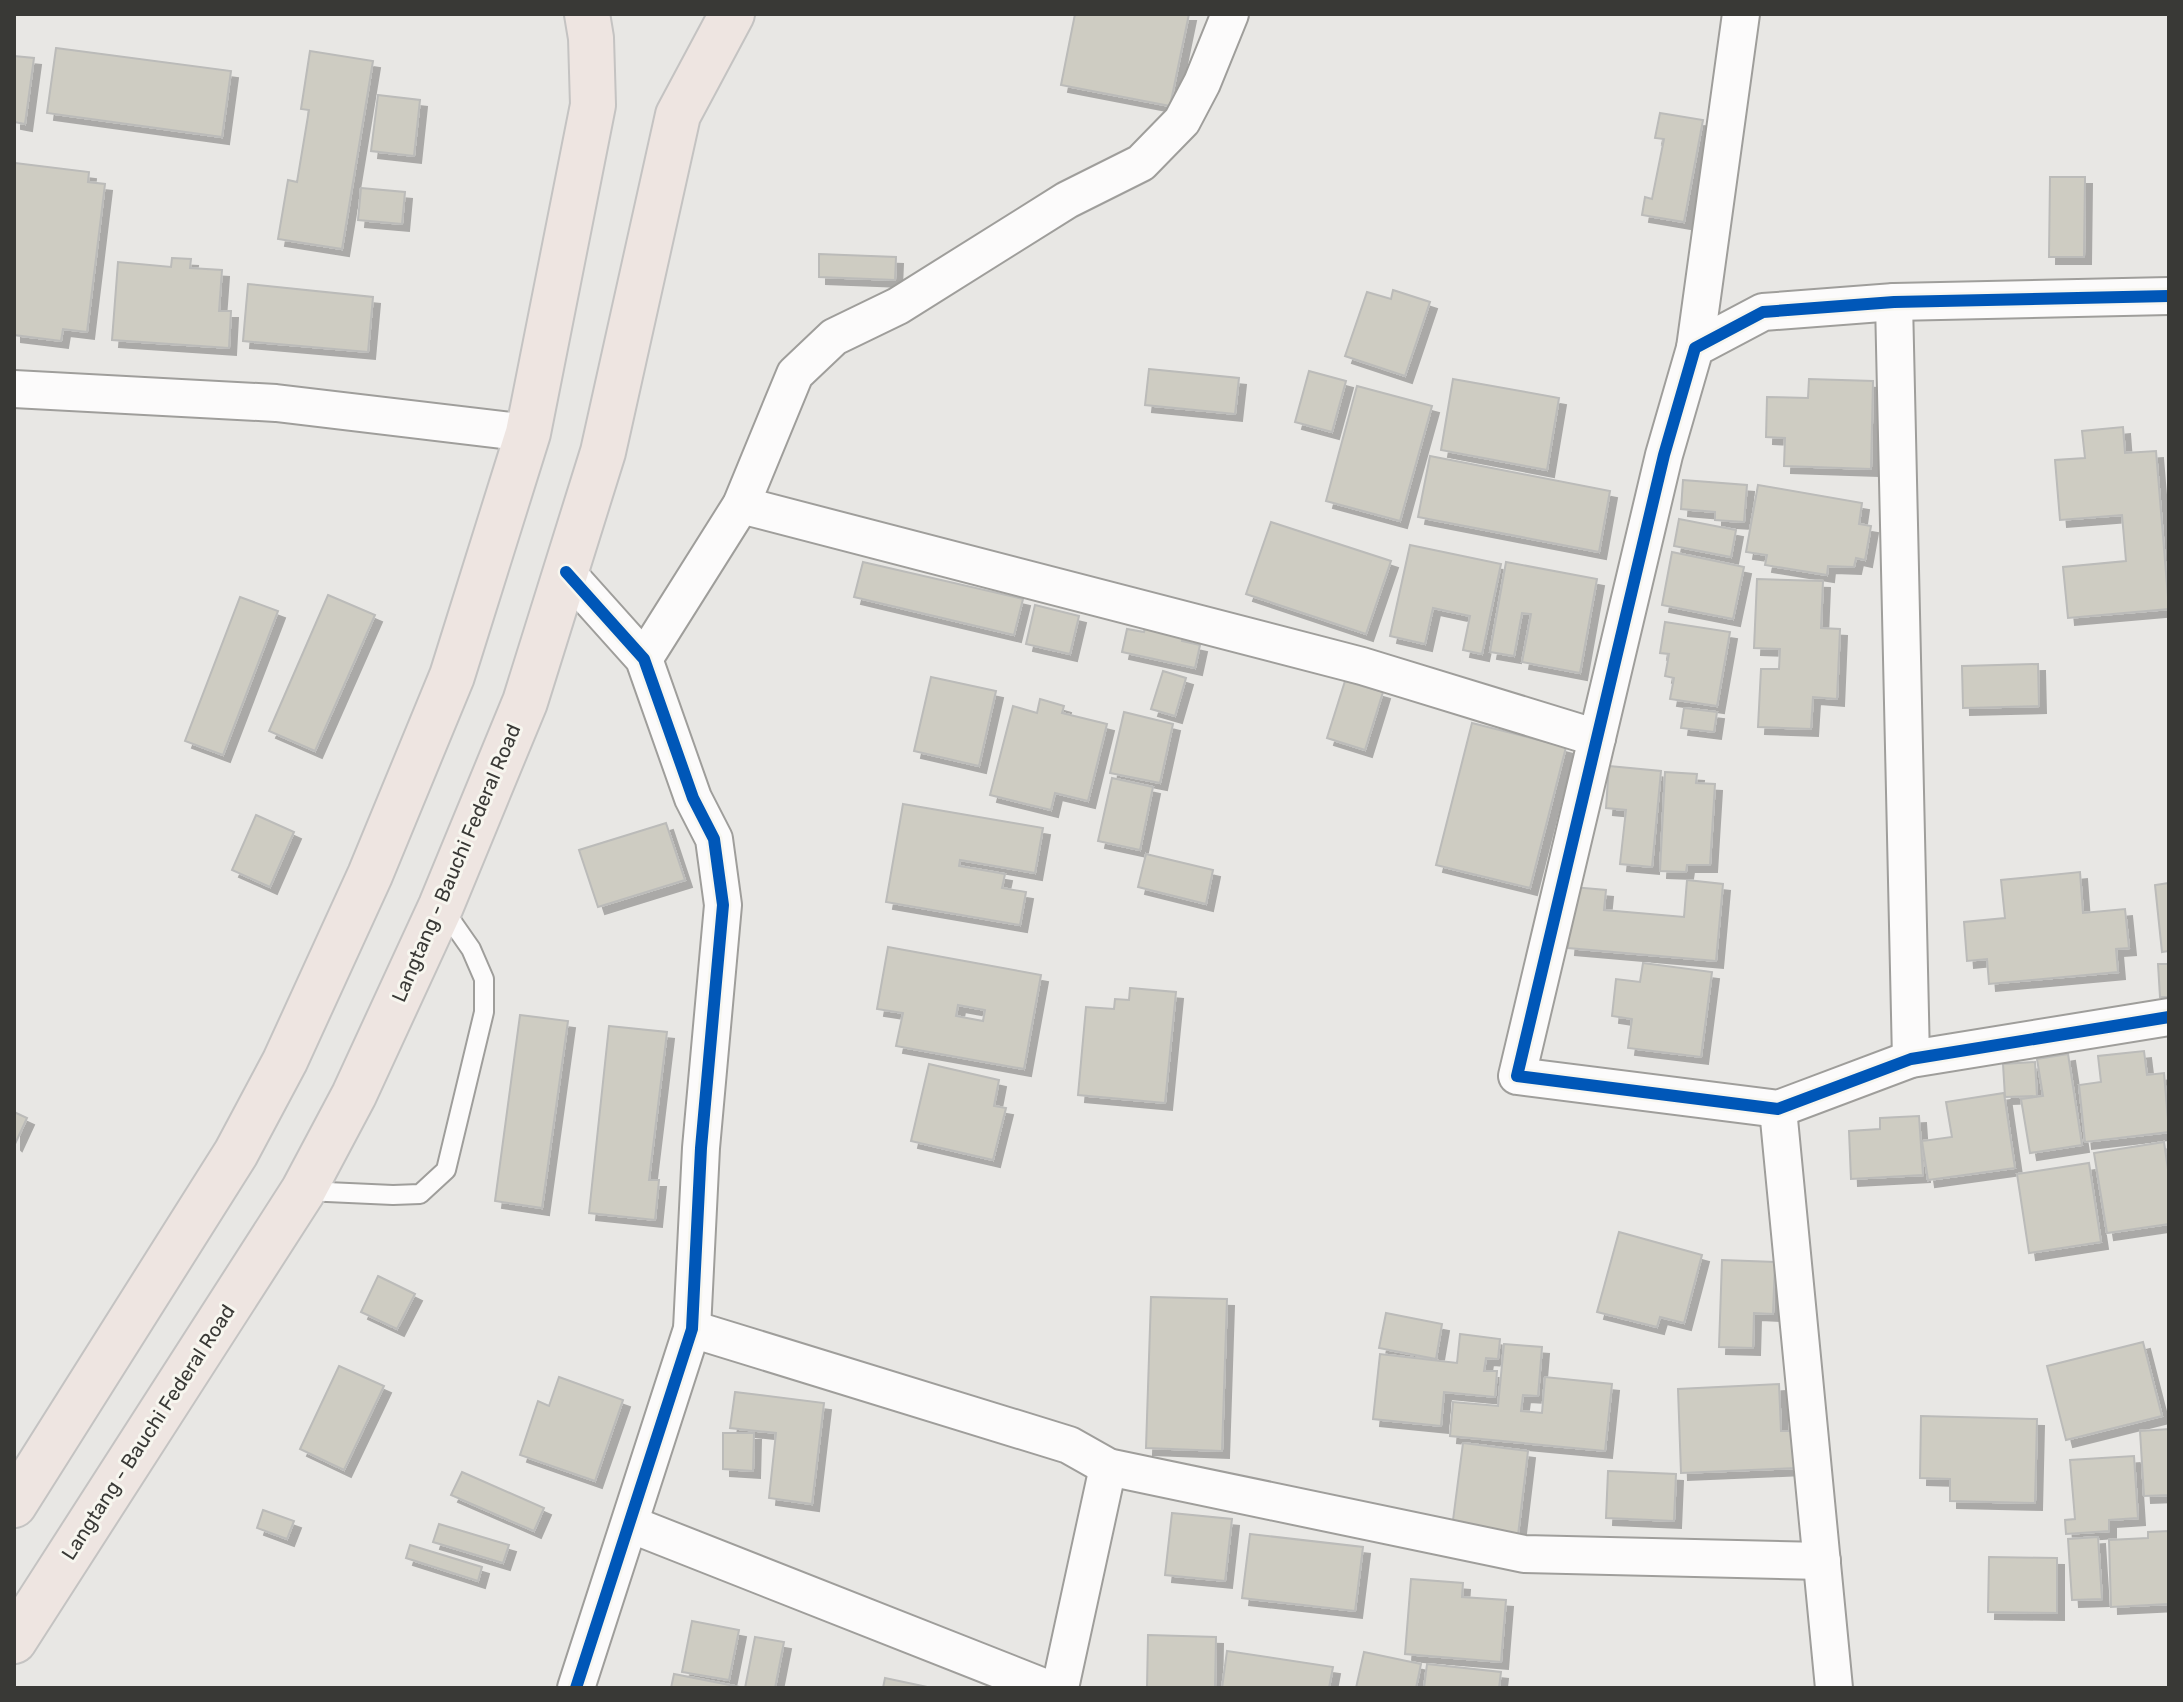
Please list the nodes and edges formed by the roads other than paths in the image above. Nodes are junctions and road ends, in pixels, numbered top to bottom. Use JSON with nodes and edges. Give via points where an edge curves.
{"nodes":[{"id":1,"x":587,"y":14,"type":"edge"},
{"id":2,"x":732,"y":14,"type":"edge"},
{"id":3,"x":1230,"y":14,"type":"edge"},
{"id":4,"x":1741,"y":14,"type":"edge"},
{"id":5,"x":2169,"y":296,"type":"edge"},
{"id":6,"x":1894,"y":302,"type":"junction"},
{"id":7,"x":1695,"y":348,"type":"junction"},
{"id":8,"x":14,"y":389,"type":"edge"},
{"id":9,"x":528,"y":433,"type":"junction"},
{"id":10,"x":741,"y":505,"type":"junction"},
{"id":11,"x":566,"y":572,"type":"junction"},
{"id":12,"x":644,"y":659,"type":"junction"},
{"id":13,"x":1597,"y":738,"type":"junction"},
{"id":14,"x":441,"y":906,"type":"junction"},
{"id":15,"x":2169,"y":1019,"type":"edge"},
{"id":16,"x":1911,"y":1059,"type":"junction"},
{"id":17,"x":1778,"y":1109,"type":"junction"},
{"id":18,"x":303,"y":1191,"type":"junction"},
{"id":19,"x":692,"y":1329,"type":"junction"},
{"id":20,"x":1108,"y":1467,"type":"junction"},
{"id":21,"x":14,"y":1505,"type":"edge"},
{"id":22,"x":630,"y":1524,"type":"junction"},
{"id":23,"x":1822,"y":1561,"type":"junction"},
{"id":24,"x":14,"y":1641,"type":"edge"},
{"id":25,"x":576,"y":1688,"type":"edge"},
{"id":26,"x":1046,"y":1688,"type":"edge"},
{"id":27,"x":1060,"y":1688,"type":"edge"},
{"id":28,"x":1834,"y":1688,"type":"edge"}],
"edges":[{"from":1,"to":9,"type":"main road","via":[[593,105]]},
{"from":2,"to":11,"type":"main road","name":"Langtang - Bauchi Federal Road","via":[[678,115],[603,452]]},
{"from":3,"to":10,"type":"street","via":[[1182,121],[1141,163],[1067,200],[898,306],[834,337],[795,374]]},
{"from":4,"to":7,"type":"street"},
{"from":5,"to":6,"type":"street"},
{"from":6,"to":7,"type":"street","via":[[1763,312]]},
{"from":6,"to":16,"type":"street"},
{"from":7,"to":13,"type":"street"},
{"from":8,"to":9,"type":"street","via":[[276,403]]},
{"from":9,"to":21,"type":"main road","via":[[452,676],[285,1061],[236,1153]]},
{"from":10,"to":12,"type":"street"},
{"from":10,"to":13,"type":"street","via":[[1362,666]]},
{"from":11,"to":12,"type":"street"},
{"from":11,"to":14,"type":"main road","name":"Langtang - Bauchi Federal Road","via":[[525,702]]},
{"from":12,"to":19,"type":"street","via":[[693,798],[714,839],[723,905],[701,1148]]},
{"from":13,"to":17,"type":"street","via":[[1517,1076]]},
{"from":14,"to":18,"type":"main road","name":"Langtang - Bauchi Federal Road","via":[[354,1095]]},
{"from":14,"to":18,"type":"lane","via":[[471,949],[484,979],[484,1012],[446,1170],[420,1194]]},
{"from":15,"to":16,"type":"street"},
{"from":16,"to":17,"type":"street"},
{"from":17,"to":23,"type":"street"},
{"from":18,"to":24,"type":"main road","name":"Langtang - Bauchi Federal Road"},
{"from":19,"to":20,"type":"street","via":[[1069,1445]]},
{"from":19,"to":22,"type":"street"},
{"from":20,"to":23,"type":"street","via":[[1524,1554]]},
{"from":20,"to":27,"type":"street"},
{"from":22,"to":25,"type":"street"},
{"from":22,"to":26,"type":"street"},
{"from":23,"to":28,"type":"street"}]}
